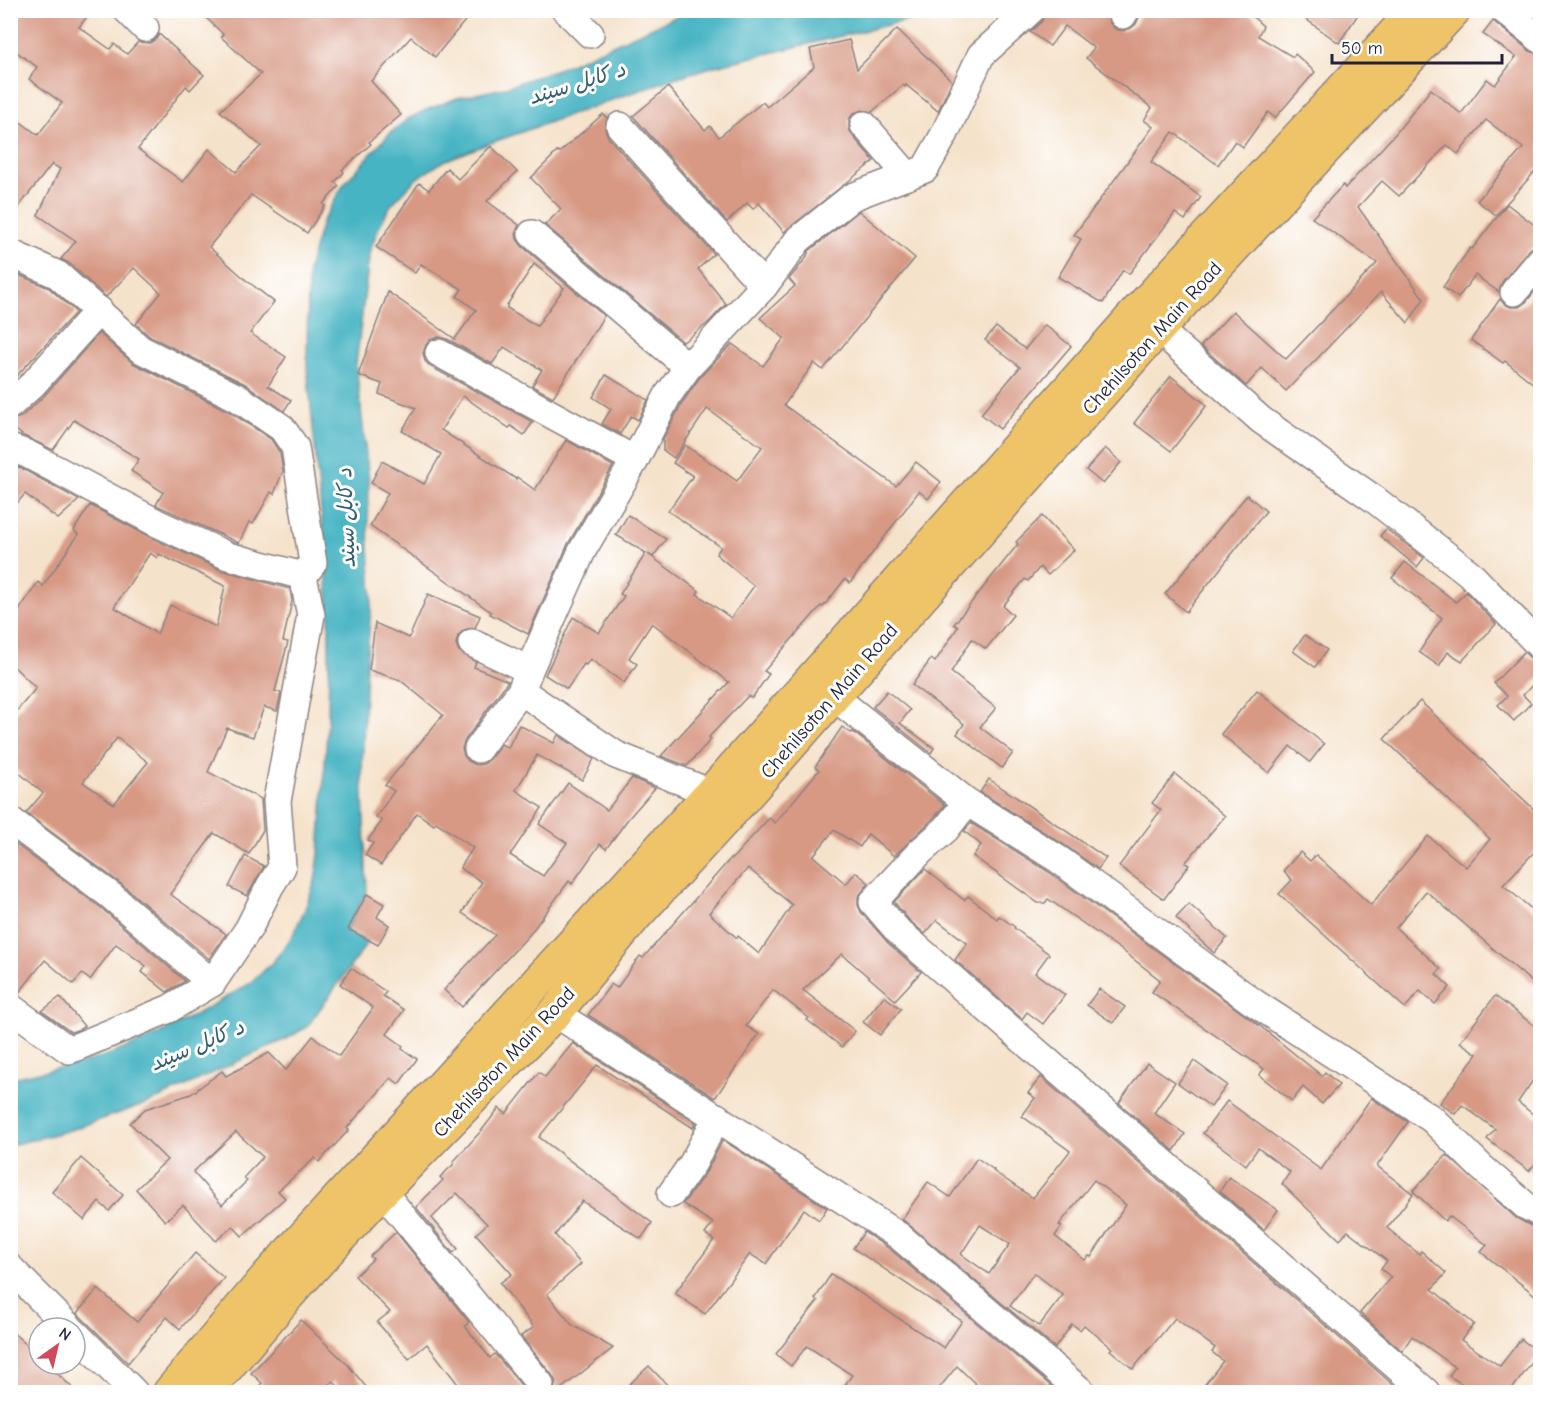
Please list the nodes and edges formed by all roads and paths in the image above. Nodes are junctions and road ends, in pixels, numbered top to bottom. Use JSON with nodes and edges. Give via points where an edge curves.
{"nodes":[{"id":1,"x":566,"y":10,"type":"edge"},
{"id":2,"x":1031,"y":10,"type":"edge"},
{"id":3,"x":1416,"y":10,"type":"edge"},
{"id":4,"x":1454,"y":10,"type":"edge"},
{"id":5,"x":1504,"y":10,"type":"edge"},
{"id":6,"x":590,"y":34,"type":"dead end"},
{"id":7,"x":1540,"y":39,"type":"edge"},
{"id":8,"x":864,"y":125,"type":"dead end"},
{"id":9,"x":620,"y":126,"type":"dead end"},
{"id":10,"x":908,"y":176,"type":"junction"},
{"id":11,"x":532,"y":234,"type":"dead end"},
{"id":12,"x":10,"y":253,"type":"edge"},
{"id":13,"x":1540,"y":261,"type":"edge"},
{"id":14,"x":764,"y":286,"type":"junction"},
{"id":15,"x":1514,"y":292,"type":"dead end"},
{"id":16,"x":99,"y":310,"type":"junction"},
{"id":17,"x":1158,"y":329,"type":"junction"},
{"id":18,"x":439,"y":353,"type":"dead end"},
{"id":19,"x":688,"y":367,"type":"junction"},
{"id":20,"x":10,"y":405,"type":"edge"},
{"id":21,"x":10,"y":448,"type":"edge"},
{"id":22,"x":635,"y":460,"type":"junction"},
{"id":23,"x":303,"y":576,"type":"junction"},
{"id":24,"x":472,"y":643,"type":"dead end"},
{"id":25,"x":1540,"y":646,"type":"edge"},
{"id":26,"x":525,"y":680,"type":"junction"},
{"id":27,"x":833,"y":696,"type":"junction"},
{"id":28,"x":478,"y":749,"type":"dead end"},
{"id":29,"x":711,"y":794,"type":"junction"},
{"id":30,"x":967,"y":802,"type":"junction"},
{"id":31,"x":10,"y":820,"type":"edge"},
{"id":32,"x":212,"y":983,"type":"junction"},
{"id":33,"x":10,"y":1007,"type":"edge"},
{"id":34,"x":555,"y":1012,"type":"junction"},
{"id":35,"x":717,"y":1117,"type":"junction"},
{"id":36,"x":382,"y":1191,"type":"junction"},
{"id":37,"x":671,"y":1194,"type":"dead end"},
{"id":38,"x":1540,"y":1213,"type":"edge"},
{"id":39,"x":10,"y":1268,"type":"edge"},
{"id":40,"x":58,"y":1316,"type":"edge"},
{"id":41,"x":87,"y":1345,"type":"edge"},
{"id":42,"x":540,"y":1384,"type":"dead end"},
{"id":43,"x":134,"y":1392,"type":"edge"},
{"id":44,"x":170,"y":1392,"type":"edge"},
{"id":45,"x":206,"y":1392,"type":"edge"},
{"id":46,"x":1082,"y":1392,"type":"edge"},
{"id":47,"x":1426,"y":1392,"type":"edge"}],
"edges":[{"from":1,"to":6,"type":"street"},
{"from":2,"to":10,"type":"street","via":[[981,54],[925,169]]},
{"from":3,"to":29,"type":"main road","name":"Chehilsoton Main Road","via":[[1138,311]]},
{"from":4,"to":17,"type":"main road","name":"Chehilsoton Main Road"},
{"from":5,"to":7,"type":"street"},
{"from":8,"to":10,"type":"street"},
{"from":9,"to":14,"type":"street"},
{"from":10,"to":14,"type":"street","via":[[852,197],[798,240]]},
{"from":11,"to":19,"type":"street"},
{"from":12,"to":16,"type":"street","via":[[58,275]]},
{"from":13,"to":15,"type":"street"},
{"from":14,"to":19,"type":"street"},
{"from":16,"to":20,"type":"street"},
{"from":16,"to":23,"type":"street","via":[[140,349],[238,398],[282,428],[295,447],[313,563]]},
{"from":17,"to":25,"type":"street","via":[[1261,420],[1374,499],[1469,573]]},
{"from":17,"to":27,"type":"main road","name":"Chehilsoton Main Road"},
{"from":18,"to":22,"type":"street"},
{"from":19,"to":22,"type":"street","via":[[668,395]]},
{"from":21,"to":23,"type":"street","via":[[228,556]]},
{"from":22,"to":26,"type":"street","via":[[582,551]]},
{"from":23,"to":32,"type":"street","via":[[311,615],[277,801],[282,867],[249,928]]},
{"from":24,"to":26,"type":"street"},
{"from":26,"to":28,"type":"street"},
{"from":26,"to":29,"type":"street","via":[[616,755]]},
{"from":27,"to":30,"type":"street"},
{"from":27,"to":34,"type":"main road","name":"Chehilsoton Main Road","via":[[636,915]]},
{"from":29,"to":44,"type":"main road","name":"Chehilsoton Main Road","via":[[267,1277]]},
{"from":30,"to":38,"type":"street","via":[[1058,859],[1253,1002],[1432,1119],[1481,1167],[1526,1206]]},
{"from":30,"to":47,"type":"street","via":[[946,829],[873,902],[898,931]]},
{"from":31,"to":32,"type":"street","via":[[110,895]]},
{"from":32,"to":33,"type":"street","via":[[169,1009],[69,1050]]},
{"from":34,"to":35,"type":"street"},
{"from":34,"to":36,"type":"main road","name":"Chehilsoton Main Road"},
{"from":35,"to":37,"type":"street"},
{"from":35,"to":46,"type":"street","via":[[899,1236]]},
{"from":36,"to":42,"type":"street"},
{"from":36,"to":45,"type":"main road","name":"Chehilsoton Main Road"},
{"from":39,"to":40,"type":"street"},
{"from":41,"to":43,"type":"street"}]}
